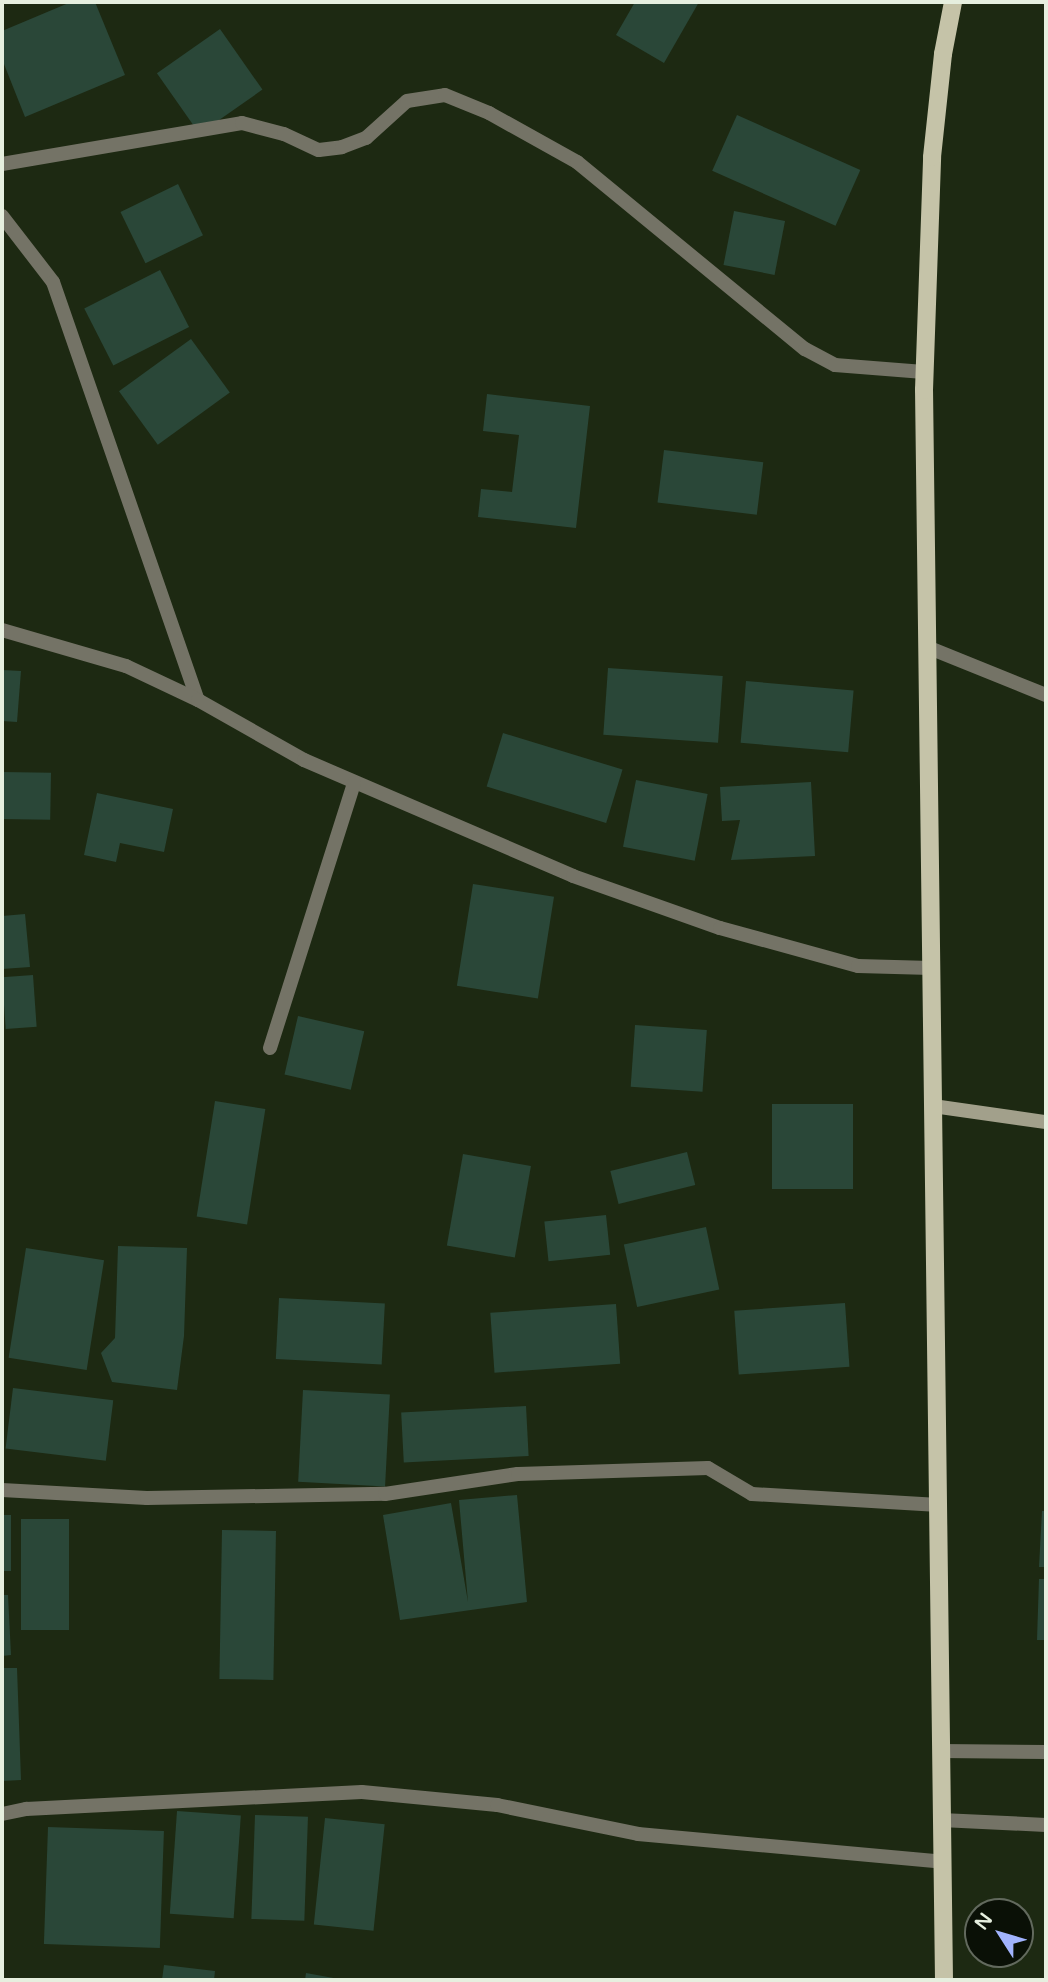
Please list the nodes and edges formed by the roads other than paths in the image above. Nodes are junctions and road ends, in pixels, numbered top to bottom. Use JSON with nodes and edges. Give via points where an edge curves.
{"nodes":[{"id":1,"x":953,"y":2,"type":"edge"},
{"id":2,"x":2,"y":164,"type":"edge"},
{"id":3,"x":2,"y":216,"type":"edge"},
{"id":4,"x":924,"y":372,"type":"junction"},
{"id":5,"x":2,"y":630,"type":"edge"},
{"id":6,"x":927,"y":647,"type":"junction"},
{"id":7,"x":1046,"y":695,"type":"edge"},
{"id":8,"x":198,"y":700,"type":"junction"},
{"id":9,"x":354,"y":783,"type":"junction"},
{"id":10,"x":931,"y":968,"type":"junction"},
{"id":11,"x":270,"y":1048,"type":"dead end"},
{"id":12,"x":933,"y":1106,"type":"junction"},
{"id":13,"x":1046,"y":1122,"type":"edge"},
{"id":14,"x":2,"y":1490,"type":"edge"},
{"id":15,"x":939,"y":1505,"type":"junction"},
{"id":16,"x":941,"y":1751,"type":"junction"},
{"id":17,"x":1046,"y":1752,"type":"edge"},
{"id":18,"x":2,"y":1814,"type":"edge"},
{"id":19,"x":941,"y":1820,"type":"junction"},
{"id":20,"x":1046,"y":1825,"type":"edge"},
{"id":21,"x":943,"y":1862,"type":"junction"},
{"id":22,"x":944,"y":1980,"type":"edge"}],
"edges":[{"from":1,"to":4,"type":"main road","via":[[933,145]]},
{"from":2,"to":4,"type":"street","via":[[242,123],[284,134],[319,150],[342,147],[366,138],[407,101],[445,95],[489,113],[577,162],[805,349],[835,365]]},
{"from":3,"to":8,"type":"street","via":[[53,282]]},
{"from":4,"to":6,"type":"main road"},
{"from":5,"to":8,"type":"street","via":[[125,666]]},
{"from":6,"to":7,"type":"street"},
{"from":6,"to":10,"type":"main road"},
{"from":8,"to":9,"type":"street"},
{"from":9,"to":10,"type":"street","via":[[573,876],[720,928],[858,966]]},
{"from":9,"to":11,"type":"street"},
{"from":10,"to":12,"type":"main road"},
{"from":12,"to":13,"type":"street"},
{"from":12,"to":15,"type":"main road"},
{"from":14,"to":15,"type":"street","via":[[146,1498],[385,1494],[518,1474],[708,1468],[752,1494]]},
{"from":15,"to":16,"type":"main road"},
{"from":16,"to":17,"type":"street"},
{"from":16,"to":19,"type":"main road"},
{"from":18,"to":21,"type":"street","via":[[362,1791],[497,1805],[638,1834]]},
{"from":19,"to":20,"type":"street"},
{"from":19,"to":21,"type":"main road"},
{"from":21,"to":22,"type":"main road"}]}
